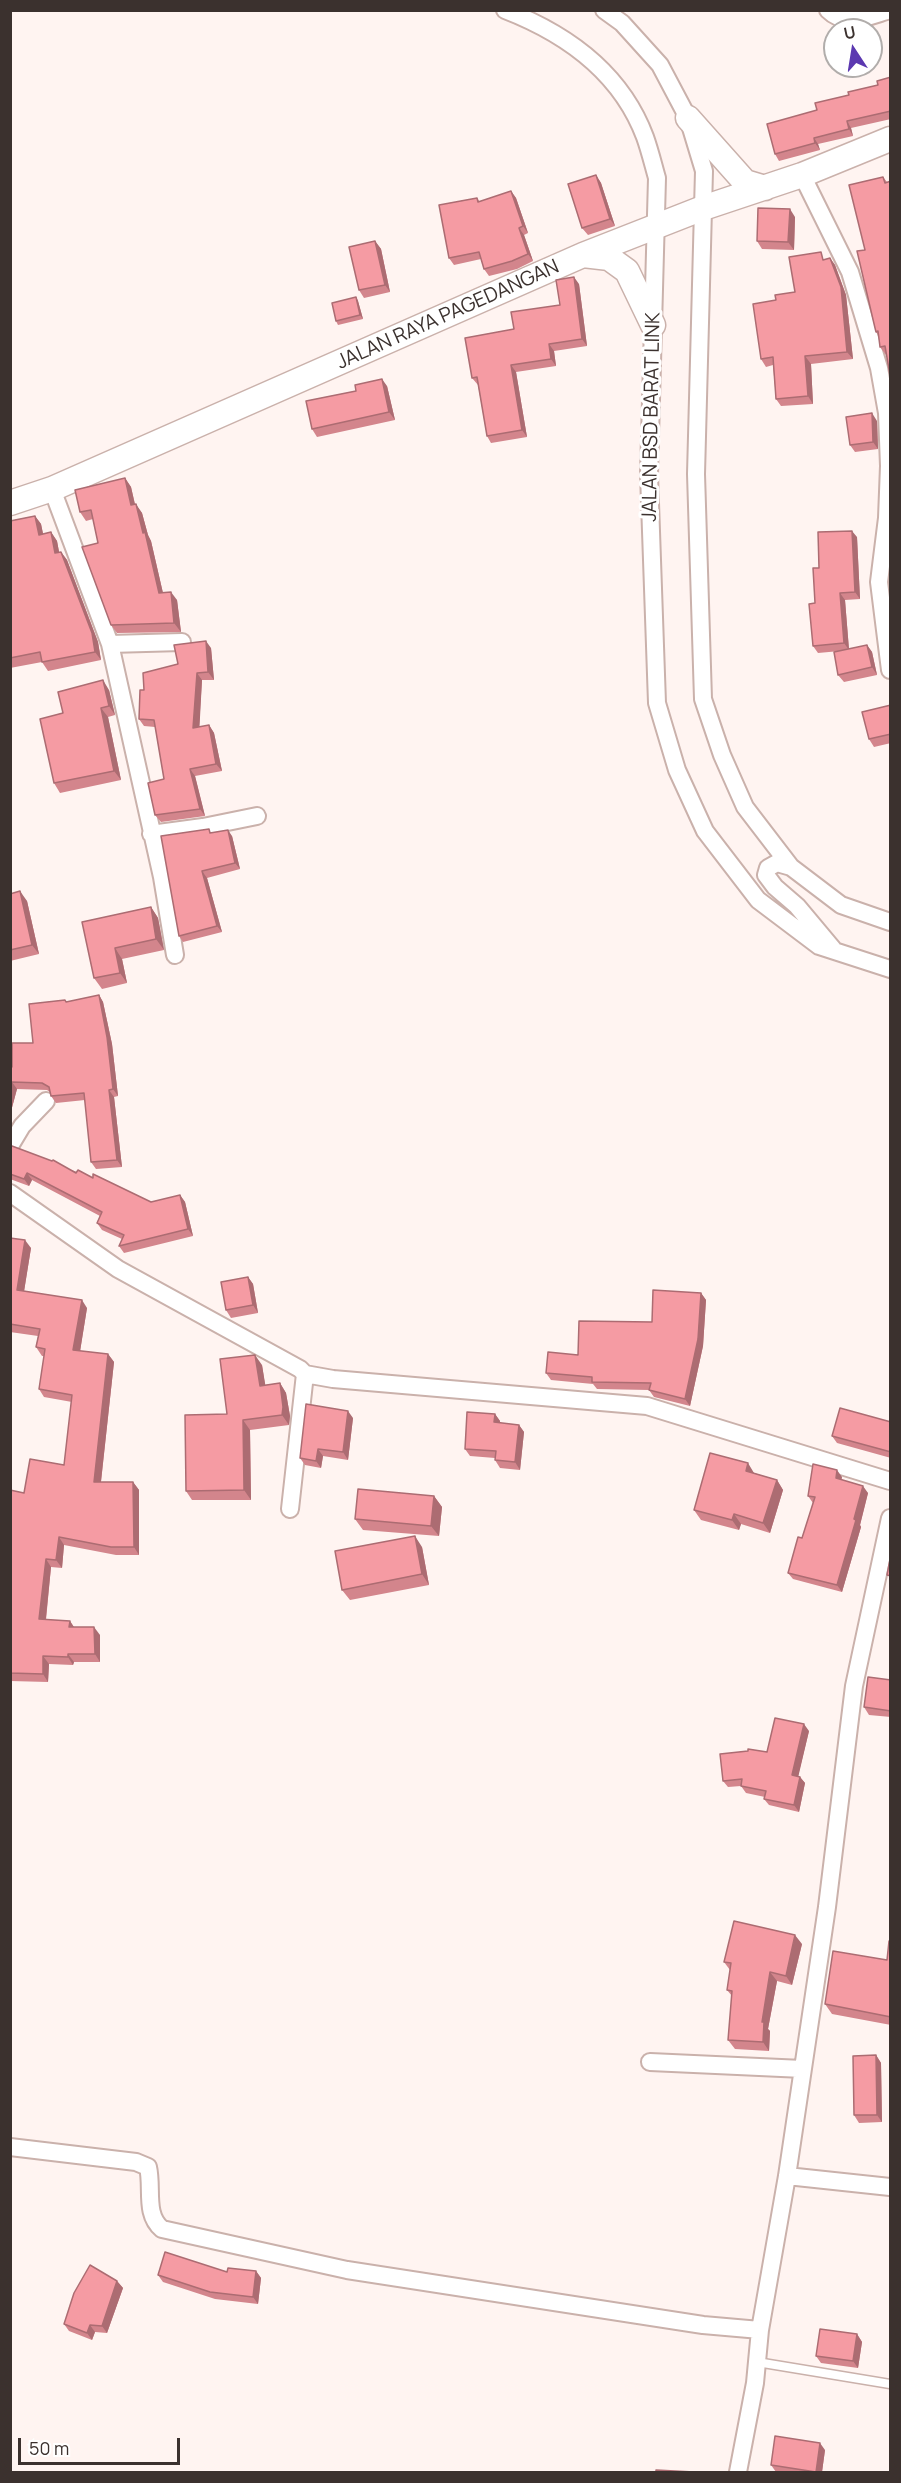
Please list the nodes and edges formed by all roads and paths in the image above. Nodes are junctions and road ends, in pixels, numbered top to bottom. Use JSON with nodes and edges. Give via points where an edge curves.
{"nodes":[{"id":1,"x":505,"y":10,"type":"edge"},
{"id":2,"x":604,"y":10,"type":"edge"},
{"id":3,"x":828,"y":10,"type":"edge"},
{"id":4,"x":890,"y":10,"type":"edge"},
{"id":5,"x":688,"y":118,"type":"junction"},
{"id":6,"x":891,"y":139,"type":"edge"},
{"id":7,"x":802,"y":175,"type":"junction"},
{"id":8,"x":765,"y":188,"type":"junction"},
{"id":9,"x":703,"y":208,"type":"junction"},
{"id":10,"x":656,"y":226,"type":"junction"},
{"id":11,"x":583,"y":255,"type":"junction"},
{"id":12,"x":653,"y":325,"type":"junction"},
{"id":13,"x":52,"y":489,"type":"junction"},
{"id":14,"x":10,"y":502,"type":"edge"},
{"id":15,"x":182,"y":642,"type":"edge"},
{"id":16,"x":110,"y":644,"type":"junction"},
{"id":17,"x":891,"y":670,"type":"edge"},
{"id":18,"x":257,"y":816,"type":"dead end"},
{"id":19,"x":151,"y":834,"type":"junction"},
{"id":20,"x":791,"y":867,"type":"junction"},
{"id":21,"x":891,"y":922,"type":"edge"},
{"id":22,"x":836,"y":951,"type":"junction"},
{"id":23,"x":175,"y":955,"type":"dead end"},
{"id":24,"x":891,"y":969,"type":"edge"},
{"id":25,"x":46,"y":1101,"type":"dead end"},
{"id":26,"x":10,"y":1146,"type":"edge"},
{"id":27,"x":10,"y":1193,"type":"edge"},
{"id":28,"x":305,"y":1374,"type":"junction"},
{"id":29,"x":891,"y":1481,"type":"edge"},
{"id":30,"x":290,"y":1509,"type":"dead end"},
{"id":31,"x":891,"y":1518,"type":"edge"},
{"id":32,"x":650,"y":2062,"type":"dead end"},
{"id":33,"x":803,"y":2069,"type":"junction"},
{"id":34,"x":10,"y":2147,"type":"edge"},
{"id":35,"x":787,"y":2176,"type":"junction"},
{"id":36,"x":891,"y":2187,"type":"edge"},
{"id":37,"x":760,"y":2330,"type":"junction"},
{"id":38,"x":757,"y":2362,"type":"junction"},
{"id":39,"x":891,"y":2384,"type":"edge"},
{"id":40,"x":738,"y":2472,"type":"edge"}],
"edges":[{"from":1,"to":10,"type":"street","name":"JALAN BSD BARAT LINK","via":[[549,29],[591,58],[621,92],[644,136],[657,178]]},
{"from":2,"to":5,"type":"street","via":[[622,23],[660,65]]},
{"from":3,"to":4,"type":"street","via":[[835,17],[852,21]]},
{"from":5,"to":8,"type":"street","via":[[745,182]]},
{"from":5,"to":9,"type":"street","via":[[704,171]]},
{"from":6,"to":7,"type":"street","name":"JALAN RAYA PAGEDANGAN"},
{"from":7,"to":8,"type":"street","name":"JALAN RAYA PAGEDANGAN"},
{"from":7,"to":17,"type":"street","via":[[850,272],[879,368],[887,413],[889,466],[879,582]]},
{"from":8,"to":9,"type":"street","name":"JALAN RAYA PAGEDANGAN"},
{"from":9,"to":10,"type":"street","name":"JALAN RAYA PAGEDANGAN"},
{"from":9,"to":20,"type":"street","via":[[696,474],[703,699],[745,807]]},
{"from":10,"to":11,"type":"street","name":"JALAN RAYA PAGEDANGAN"},
{"from":10,"to":12,"type":"street","name":"JALAN BSD BARAT LINK"},
{"from":11,"to":12,"type":"street","via":[[609,258],[627,271]]},
{"from":11,"to":13,"type":"street","name":"JALAN RAYA PAGEDANGAN"},
{"from":12,"to":22,"type":"street","name":"JALAN BSD BARAT LINK","via":[[649,474],[657,703],[678,770],[705,831],[758,900],[819,946]]},
{"from":13,"to":14,"type":"street","name":"JALAN RAYA PAGEDANGAN"},
{"from":13,"to":16,"type":"street"},
{"from":15,"to":16,"type":"street"},
{"from":16,"to":19,"type":"street"},
{"from":18,"to":19,"type":"street"},
{"from":19,"to":23,"type":"street"},
{"from":20,"to":21,"type":"street","via":[[841,905]]},
{"from":20,"to":22,"type":"street","via":[[777,863],[768,868],[766,875]]},
{"from":22,"to":24,"type":"street","name":"JALAN BSD BARAT LINK"},
{"from":25,"to":26,"type":"street","via":[[22,1126]]},
{"from":27,"to":28,"type":"street","via":[[118,1269]]},
{"from":28,"to":29,"type":"street","via":[[646,1406]]},
{"from":28,"to":30,"type":"street"},
{"from":31,"to":33,"type":"street","via":[[854,1686]]},
{"from":32,"to":33,"type":"street"},
{"from":33,"to":35,"type":"street"},
{"from":34,"to":37,"type":"street","via":[[136,2162],[148,2167],[151,2212],[162,2229],[347,2270],[703,2325]]},
{"from":35,"to":36,"type":"street"},
{"from":35,"to":37,"type":"street"},
{"from":37,"to":38,"type":"street"},
{"from":38,"to":39,"type":"lane"},
{"from":38,"to":40,"type":"street"}]}
